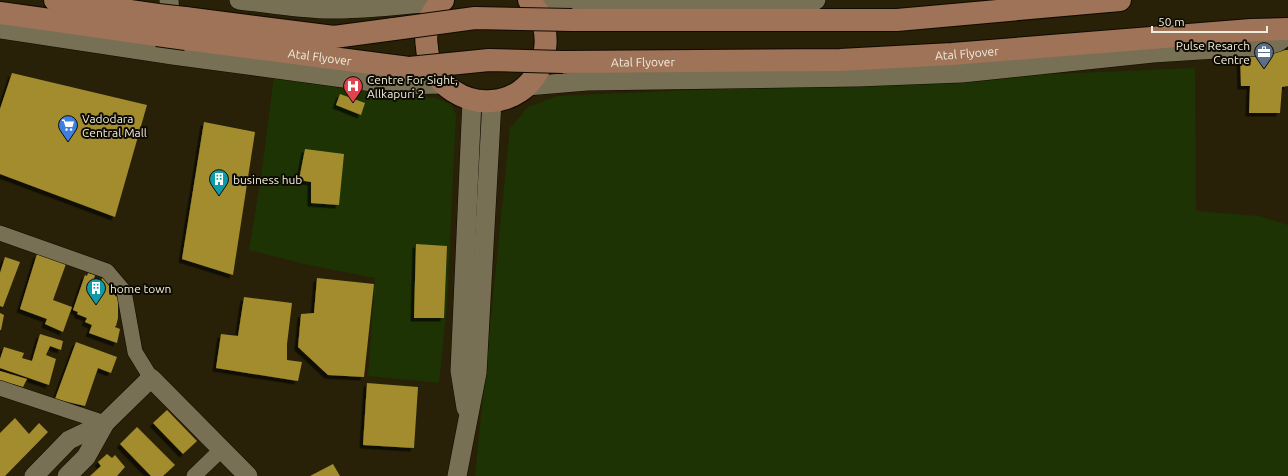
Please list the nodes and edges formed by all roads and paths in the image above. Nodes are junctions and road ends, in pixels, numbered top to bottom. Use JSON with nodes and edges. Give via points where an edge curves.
{"nodes":[{"id":1,"x":55,"y":0,"type":"edge"},
{"id":2,"x":169,"y":0,"type":"edge"},
{"id":3,"x":239,"y":0,"type":"edge"},
{"id":4,"x":529,"y":0,"type":"edge"},
{"id":5,"x":545,"y":0,"type":"edge"},
{"id":6,"x":816,"y":0,"type":"edge"},
{"id":7,"x":1120,"y":0,"type":"edge"},
{"id":8,"x":441,"y":1,"type":"edge"},
{"id":9,"x":0,"y":13,"type":"edge"},
{"id":10,"x":0,"y":29,"type":"edge"},
{"id":11,"x":1288,"y":29,"type":"edge"},
{"id":12,"x":1288,"y":35,"type":"edge"},
{"id":13,"x":173,"y":55,"type":"junction"},
{"id":14,"x":445,"y":84,"type":"junction"},
{"id":15,"x":527,"y":86,"type":"junction"},
{"id":16,"x":482,"y":101,"type":"junction"},
{"id":17,"x":0,"y":234,"type":"edge"},
{"id":18,"x":151,"y":378,"type":"junction"},
{"id":19,"x":0,"y":388,"type":"edge"},
{"id":20,"x":105,"y":423,"type":"junction"},
{"id":21,"x":222,"y":449,"type":"junction"},
{"id":22,"x":34,"y":476,"type":"edge"},
{"id":23,"x":67,"y":476,"type":"edge"},
{"id":24,"x":194,"y":476,"type":"edge"},
{"id":25,"x":248,"y":476,"type":"edge"},
{"id":26,"x":458,"y":476,"type":"edge"}],
"edges":[{"from":1,"to":7,"type":"main road","name":"Atal Flyover","bridge":true,"via":[[334,37],[475,18],[897,20]]},
{"from":2,"to":13,"type":"street"},
{"from":3,"to":8,"type":"street","via":[[324,9]]},
{"from":4,"to":15,"type":"main road","via":[[540,14],[545,33],[545,52],[539,70]]},
{"from":5,"to":6,"type":"street","via":[[672,4]]},
{"from":8,"to":14,"type":"main road","via":[[430,20],[426,40],[429,60],[438,78]]},
{"from":9,"to":11,"type":"main road","name":"Atal Flyover","bridge":true,"via":[[409,68],[489,60],[840,60]]},
{"from":10,"to":13,"type":"street"},
{"from":12,"to":15,"type":"street","via":[[1278,42],[1264,46],[1153,53],[962,73],[587,81]]},
{"from":13,"to":14,"type":"street","via":[[395,85]]},
{"from":14,"to":16,"type":"main road","via":[[453,92]]},
{"from":15,"to":16,"type":"main road","via":[[511,96]]},
{"from":16,"to":26,"type":"street","via":[[477,373]]},
{"from":17,"to":18,"type":"street","via":[[107,271],[124,291],[135,352]]},
{"from":18,"to":20,"type":"street"},
{"from":18,"to":21,"type":"street"},
{"from":19,"to":20,"type":"street"},
{"from":20,"to":22,"type":"street","via":[[69,440]]},
{"from":20,"to":23,"type":"street","via":[[86,457]]},
{"from":21,"to":24,"type":"street"},
{"from":21,"to":25,"type":"street"}]}
